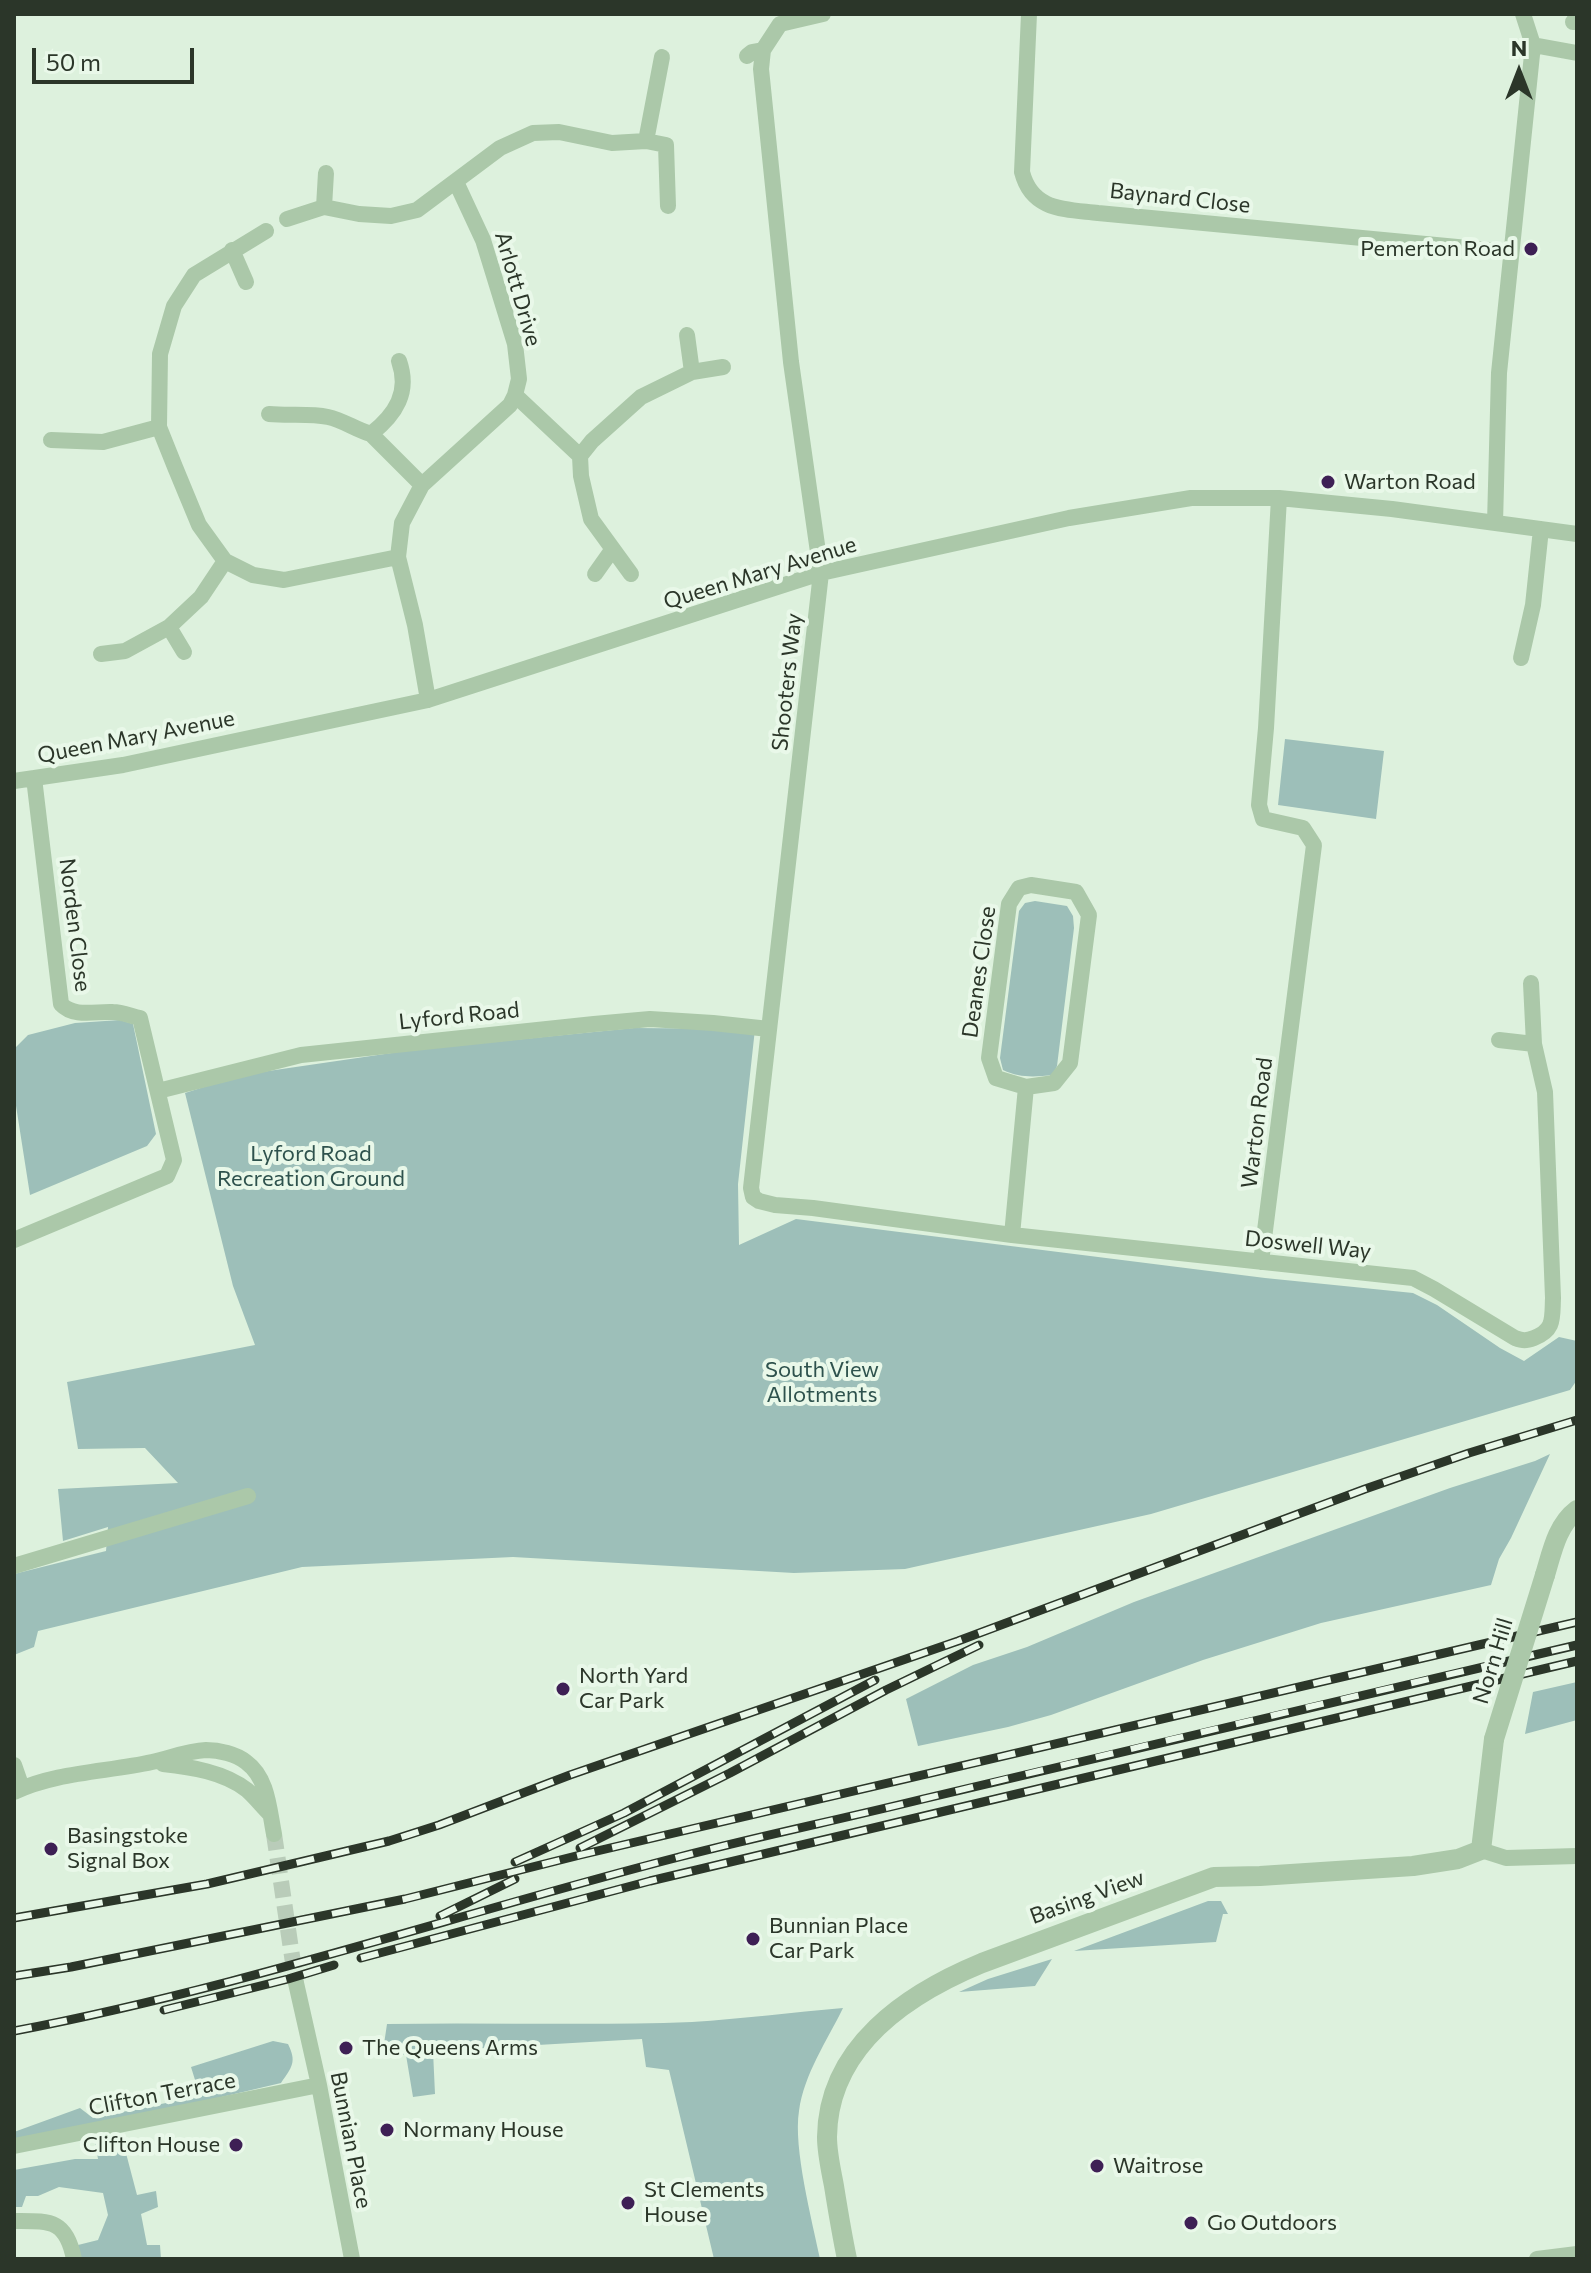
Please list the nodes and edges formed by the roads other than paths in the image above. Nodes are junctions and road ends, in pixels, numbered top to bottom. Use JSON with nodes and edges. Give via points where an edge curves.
{"nodes":[{"id":1,"x":823,"y":14,"type":"edge"},
{"id":2,"x":1029,"y":14,"type":"edge"},
{"id":3,"x":1523,"y":14,"type":"edge"},
{"id":4,"x":780,"y":19,"type":"edge"},
{"id":5,"x":1533,"y":45,"type":"junction"},
{"id":6,"x":1577,"y":53,"type":"edge"},
{"id":7,"x":662,"y":57,"type":"dead end"},
{"id":8,"x":646,"y":141,"type":"junction"},
{"id":9,"x":326,"y":173,"type":"dead end"},
{"id":10,"x":456,"y":182,"type":"junction"},
{"id":11,"x":668,"y":206,"type":"dead end"},
{"id":12,"x":324,"y":207,"type":"junction"},
{"id":13,"x":287,"y":219,"type":"dead end"},
{"id":14,"x":266,"y":231,"type":"dead end"},
{"id":15,"x":232,"y":250,"type":"junction"},
{"id":16,"x":1510,"y":252,"type":"junction"},
{"id":17,"x":246,"y":282,"type":"dead end"},
{"id":18,"x":687,"y":335,"type":"dead end"},
{"id":19,"x":399,"y":361,"type":"dead end"},
{"id":20,"x":723,"y":367,"type":"dead end"},
{"id":21,"x":692,"y":372,"type":"junction"},
{"id":22,"x":515,"y":395,"type":"junction"},
{"id":23,"x":269,"y":414,"type":"dead end"},
{"id":24,"x":159,"y":427,"type":"junction"},
{"id":25,"x":371,"y":434,"type":"junction"},
{"id":26,"x":51,"y":440,"type":"dead end"},
{"id":27,"x":580,"y":456,"type":"junction"},
{"id":28,"x":422,"y":485,"type":"junction"},
{"id":29,"x":1279,"y":498,"type":"junction"},
{"id":30,"x":1495,"y":523,"type":"junction"},
{"id":31,"x":1541,"y":529,"type":"junction"},
{"id":32,"x":1577,"y":534,"type":"edge"},
{"id":33,"x":612,"y":550,"type":"junction"},
{"id":34,"x":398,"y":557,"type":"junction"},
{"id":35,"x":225,"y":561,"type":"junction"},
{"id":36,"x":821,"y":573,"type":"junction"},
{"id":37,"x":595,"y":574,"type":"dead end"},
{"id":38,"x":631,"y":574,"type":"dead end"},
{"id":39,"x":169,"y":627,"type":"junction"},
{"id":40,"x":184,"y":652,"type":"dead end"},
{"id":41,"x":101,"y":654,"type":"dead end"},
{"id":42,"x":1521,"y":658,"type":"dead end"},
{"id":43,"x":428,"y":700,"type":"junction"},
{"id":44,"x":34,"y":778,"type":"junction"},
{"id":45,"x":14,"y":781,"type":"edge"},
{"id":46,"x":1531,"y":983,"type":"dead end"},
{"id":47,"x":769,"y":1029,"type":"junction"},
{"id":48,"x":1499,"y":1040,"type":"dead end"},
{"id":49,"x":1534,"y":1044,"type":"junction"},
{"id":50,"x":1026,"y":1087,"type":"junction"},
{"id":51,"x":158,"y":1091,"type":"junction"},
{"id":52,"x":759,"y":1201,"type":"joint"},
{"id":53,"x":1012,"y":1235,"type":"junction"},
{"id":54,"x":14,"y":1240,"type":"edge"},
{"id":55,"x":1261,"y":1262,"type":"junction"},
{"id":56,"x":248,"y":1496,"type":"dead end"},
{"id":57,"x":1576,"y":1505,"type":"edge"},
{"id":58,"x":14,"y":1566,"type":"edge"},
{"id":59,"x":152,"y":1762,"type":"junction"},
{"id":60,"x":14,"y":1765,"type":"edge"},
{"id":61,"x":18,"y":1790,"type":"edge"},
{"id":62,"x":270,"y":1814,"type":"junction"},
{"id":63,"x":274,"y":1834,"type":"tunnel mouth"},
{"id":64,"x":1481,"y":1850,"type":"junction"},
{"id":65,"x":1577,"y":1856,"type":"edge"},
{"id":66,"x":296,"y":1983,"type":"tunnel mouth"},
{"id":67,"x":319,"y":2085,"type":"junction"},
{"id":68,"x":14,"y":2146,"type":"edge"},
{"id":69,"x":14,"y":2221,"type":"edge"},
{"id":70,"x":1577,"y":2254,"type":"edge"},
{"id":71,"x":74,"y":2259,"type":"edge"},
{"id":72,"x":352,"y":2259,"type":"edge"},
{"id":73,"x":847,"y":2259,"type":"edge"},
{"id":74,"x":1537,"y":2259,"type":"edge"}],
"edges":[{"from":1,"to":4,"type":"street","name":"Shooters Way"},
{"from":2,"to":16,"type":"street","name":"Baynard Close","via":[[1022,172],[1032,193],[1048,205]]},
{"from":3,"to":5,"type":"street"},
{"from":4,"to":36,"type":"street","name":"Shooters Way","via":[[755,53]]},
{"from":5,"to":6,"type":"street"},
{"from":5,"to":16,"type":"street"},
{"from":7,"to":8,"type":"street"},
{"from":8,"to":10,"type":"street","via":[[612,143],[559,132],[533,133],[500,148]]},
{"from":8,"to":11,"type":"street","via":[[666,145]]},
{"from":9,"to":12,"type":"street"},
{"from":10,"to":12,"type":"street","via":[[417,210],[391,216]]},
{"from":10,"to":22,"type":"street","name":"Arlott Drive","via":[[483,240],[515,344]]},
{"from":12,"to":13,"type":"street"},
{"from":14,"to":15,"type":"street"},
{"from":15,"to":17,"type":"street"},
{"from":15,"to":24,"type":"street","via":[[194,275],[174,306],[160,354]]},
{"from":16,"to":30,"type":"street","via":[[1499,373]]},
{"from":18,"to":21,"type":"street"},
{"from":19,"to":25,"type":"street","via":[[404,388],[392,413]]},
{"from":20,"to":21,"type":"street"},
{"from":21,"to":27,"type":"street","via":[[641,397]]},
{"from":22,"to":27,"type":"street"},
{"from":22,"to":28,"type":"street"},
{"from":23,"to":25,"type":"street","via":[[331,417]]},
{"from":24,"to":26,"type":"street","via":[[103,442]]},
{"from":24,"to":35,"type":"street","via":[[199,525]]},
{"from":25,"to":28,"type":"street"},
{"from":27,"to":33,"type":"street","via":[[591,519]]},
{"from":28,"to":34,"type":"street","via":[[402,523]]},
{"from":29,"to":30,"type":"street","name":"Queen Mary Avenue"},
{"from":29,"to":36,"type":"street","name":"Queen Mary Avenue","via":[[1191,498],[1099,513]]},
{"from":29,"to":55,"type":"street","name":"Warton Road","via":[[1259,805],[1263,819],[1303,828],[1314,845]]},
{"from":30,"to":31,"type":"street","name":"Queen Mary Avenue"},
{"from":31,"to":32,"type":"street","name":"Queen Mary Avenue"},
{"from":31,"to":42,"type":"street"},
{"from":33,"to":37,"type":"street"},
{"from":33,"to":38,"type":"street"},
{"from":34,"to":35,"type":"street","via":[[284,580],[253,575]]},
{"from":34,"to":43,"type":"street"},
{"from":35,"to":39,"type":"street","via":[[201,597]]},
{"from":36,"to":43,"type":"street","name":"Queen Mary Avenue"},
{"from":36,"to":47,"type":"street","name":"Shooters Way"},
{"from":39,"to":40,"type":"street"},
{"from":39,"to":41,"type":"street","via":[[125,651]]},
{"from":43,"to":44,"type":"street","name":"Queen Mary Avenue","via":[[123,765]]},
{"from":44,"to":45,"type":"street","name":"Queen Mary Avenue"},
{"from":44,"to":51,"type":"street","name":"Norden Close","via":[[61,1004],[78,1013],[117,1012],[140,1018]]},
{"from":46,"to":49,"type":"street","name":"Doswell Way"},
{"from":47,"to":51,"type":"street","name":"Lyford Road","via":[[650,1019],[467,1037],[301,1055]]},
{"from":47,"to":52,"type":"street","name":"Shooters Way","via":[[751,1188]]},
{"from":48,"to":49,"type":"street"},
{"from":49,"to":55,"type":"street","name":"Doswell Way","via":[[1545,1092],[1553,1298],[1546,1332],[1520,1341],[1413,1278]]},
{"from":50,"to":50,"type":"street","name":"Deanes Close","via":[[1054,1083],[1070,1063],[1089,915],[1076,892],[1031,885],[1019,888],[1009,904],[989,1058],[996,1078]]},
{"from":50,"to":53,"type":"street"},
{"from":51,"to":54,"type":"street","name":"Norden Close","via":[[174,1160],[167,1176]]},
{"from":52,"to":53,"type":"street","name":"Doswell Way"},
{"from":53,"to":55,"type":"street","name":"Doswell Way"},
{"from":56,"to":58,"type":"street"},
{"from":57,"to":64,"type":"street","name":"Norn Hill","bridge":true,"via":[[1562,1526],[1494,1739]]},
{"from":59,"to":61,"type":"street"},
{"from":59,"to":62,"type":"street","via":[[217,1775],[245,1789]]},
{"from":59,"to":62,"type":"street","via":[[207,1750],[244,1760],[259,1773]]},
{"from":60,"to":61,"type":"street"},
{"from":62,"to":63,"type":"street"},
{"from":64,"to":65,"type":"street","name":"Basing View","via":[[1506,1858]]},
{"from":64,"to":73,"type":"street","name":"Basing View","via":[[1413,1866],[1214,1877],[952,1975],[904,2004],[878,2025],[848,2062],[833,2097],[828,2149]]},
{"from":66,"to":67,"type":"street","name":"Bunnian Place"},
{"from":67,"to":68,"type":"street","name":"Clifton Terrace"},
{"from":67,"to":72,"type":"street","name":"Bunnian Place"},
{"from":69,"to":71,"type":"street","via":[[44,2221],[58,2227],[66,2233]]},
{"from":70,"to":74,"type":"street"}]}
